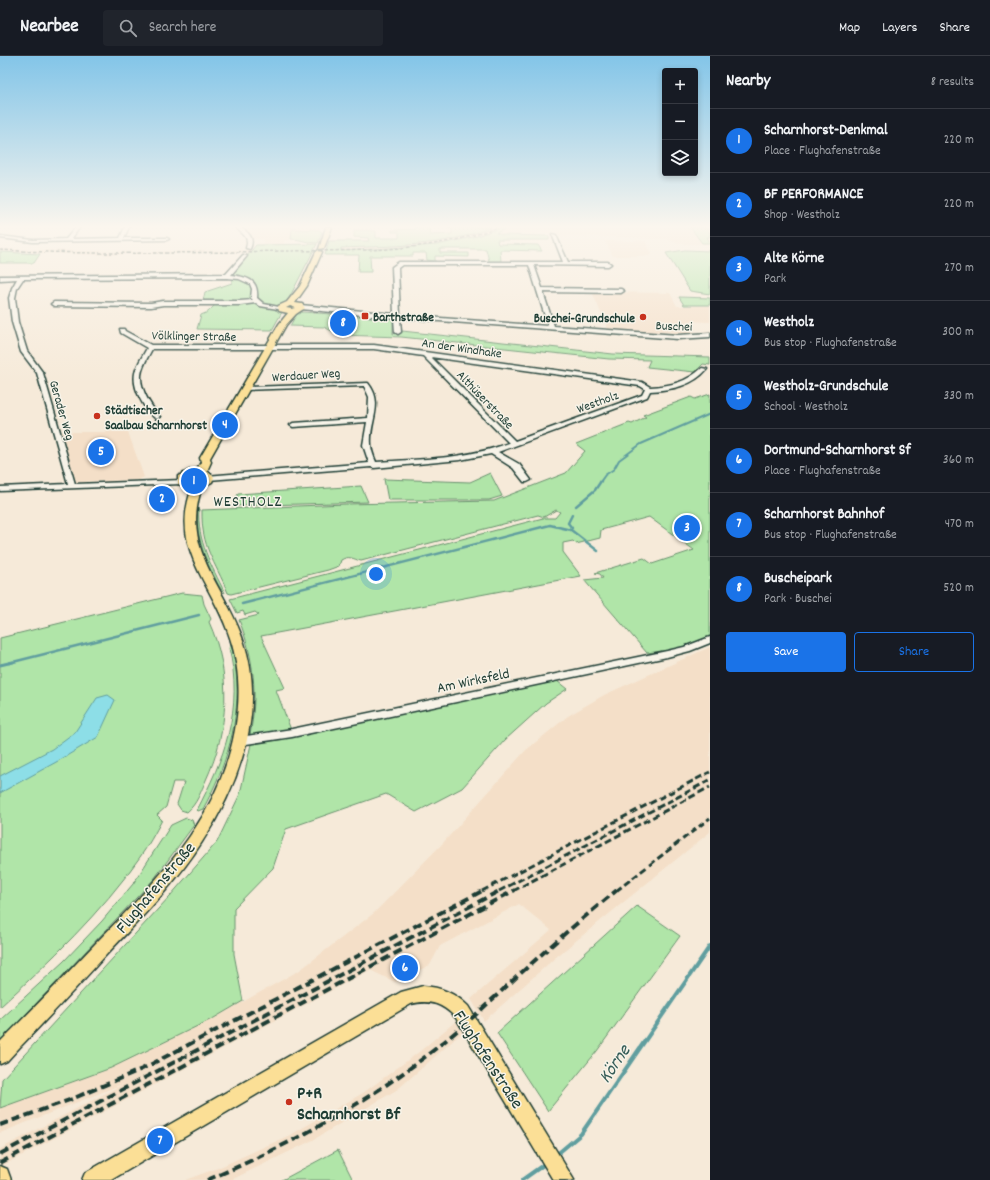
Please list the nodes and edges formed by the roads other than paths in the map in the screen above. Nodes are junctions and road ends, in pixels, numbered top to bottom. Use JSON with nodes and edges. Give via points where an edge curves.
{"nodes":[{"id":1,"x":20,"y":279,"type":"edge"},
{"id":2,"x":243,"y":279,"type":"edge"},
{"id":3,"x":306,"y":279,"type":"edge"},
{"id":4,"x":396,"y":279,"type":"edge"},
{"id":5,"x":536,"y":279,"type":"edge"},
{"id":6,"x":539,"y":290,"type":"junction"},
{"id":7,"x":621,"y":291,"type":"dead end"},
{"id":8,"x":258,"y":302,"type":"junction"},
{"id":9,"x":54,"y":304,"type":"dead end"},
{"id":10,"x":291,"y":308,"type":"junction"},
{"id":11,"x":397,"y":316,"type":"junction"},
{"id":12,"x":551,"y":328,"type":"junction"},
{"id":13,"x":122,"y":330,"type":"dead end"},
{"id":14,"x":398,"y":332,"type":"dead end"},
{"id":15,"x":710,"y":335,"type":"edge"},
{"id":16,"x":150,"y":347,"type":"junction"},
{"id":17,"x":270,"y":348,"type":"junction"},
{"id":18,"x":426,"y":354,"type":"junction"},
{"id":19,"x":704,"y":369,"type":"dead end"},
{"id":20,"x":246,"y":389,"type":"junction"},
{"id":21,"x":648,"y":389,"type":"junction"},
{"id":22,"x":157,"y":417,"type":"dead end"},
{"id":23,"x":370,"y":420,"type":"junction"},
{"id":24,"x":293,"y":425,"type":"dead end"},
{"id":25,"x":514,"y":444,"type":"junction"},
{"id":26,"x":492,"y":452,"type":"junction"},
{"id":27,"x":374,"y":466,"type":"junction"},
{"id":28,"x":201,"y":474,"type":"junction"},
{"id":29,"x":527,"y":480,"type":"dead end"},
{"id":30,"x":188,"y":483,"type":"junction"},
{"id":31,"x":72,"y":486,"type":"junction"},
{"id":32,"x":0,"y":489,"type":"edge"},
{"id":33,"x":710,"y":640,"type":"edge"},
{"id":34,"x":240,"y":741,"type":"junction"},
{"id":35,"x":0,"y":1055,"type":"edge"},
{"id":36,"x":0,"y":1176,"type":"edge"},
{"id":37,"x":562,"y":1176,"type":"edge"},
{"id":38,"x":1,"y":1180,"type":"edge"},
{"id":39,"x":92,"y":1180,"type":"edge"}],
"edges":[{"from":1,"to":31,"type":"street","name":"Gerader Weg","via":[[11,300],[13,309],[24,352],[31,357],[34,368],[40,374]]},
{"from":2,"to":8,"type":"street","via":[[252,283],[255,289],[254,298]]},
{"from":3,"to":10,"type":"main road"},
{"from":4,"to":11,"type":"street"},
{"from":5,"to":6,"type":"street"},
{"from":6,"to":7,"type":"street"},
{"from":6,"to":12,"type":"street"},
{"from":8,"to":9,"type":"street","name":"Buschei"},
{"from":8,"to":10,"type":"street","name":"Buschei","via":[[262,306]]},
{"from":10,"to":11,"type":"street","name":"Buschei"},
{"from":10,"to":17,"type":"main road"},
{"from":11,"to":12,"type":"street","name":"Buschei"},
{"from":11,"to":14,"type":"street"},
{"from":12,"to":15,"type":"street","name":"Buschei","via":[[678,337]]},
{"from":13,"to":16,"type":"street","name":"Völklinger Straße"},
{"from":16,"to":17,"type":"street","name":"Völklinger Straße"},
{"from":16,"to":22,"type":"street","via":[[138,374],[138,380],[150,410]]},
{"from":17,"to":18,"type":"street","name":"An der Windhake","via":[[374,347]]},
{"from":17,"to":20,"type":"main road"},
{"from":18,"to":21,"type":"street","name":"An der Windhake","via":[[642,384]]},
{"from":18,"to":25,"type":"street","name":"Althüserstraße"},
{"from":19,"to":21,"type":"street","via":[[698,376],[673,387]]},
{"from":20,"to":23,"type":"street","name":"Werdauer Weg","via":[[367,384],[373,398]]},
{"from":20,"to":28,"type":"main road","via":[[206,458]]},
{"from":21,"to":25,"type":"street","name":"Westholz","via":[[645,396]]},
{"from":23,"to":24,"type":"street"},
{"from":23,"to":27,"type":"street","via":[[367,446]]},
{"from":25,"to":26,"type":"street","name":"Westholz"},
{"from":26,"to":27,"type":"street","name":"Westholz","via":[[453,459]]},
{"from":26,"to":29,"type":"street","via":[[516,466]]},
{"from":27,"to":28,"type":"street","name":"Westholz"},
{"from":28,"to":30,"type":"main road","via":[[185,475]]},
{"from":28,"to":30,"type":"main road","via":[[205,483]]},
{"from":30,"to":31,"type":"street"},
{"from":30,"to":34,"type":"main road","name":"Flughafenstraße","via":[[192,502],[192,538],[195,551],[234,630],[244,665],[247,703]]},
{"from":31,"to":32,"type":"street"},
{"from":33,"to":34,"type":"street","name":"Am Wirksfeld","via":[[687,649],[652,657],[292,733]]},
{"from":34,"to":35,"type":"main road","name":"Flughafenstraße","via":[[219,795],[181,860],[144,904]]},
{"from":36,"to":38,"type":"main road"},
{"from":37,"to":39,"type":"main road","name":"Flughafenstraße","via":[[462,1012],[445,998],[427,993],[407,997]]}]}
